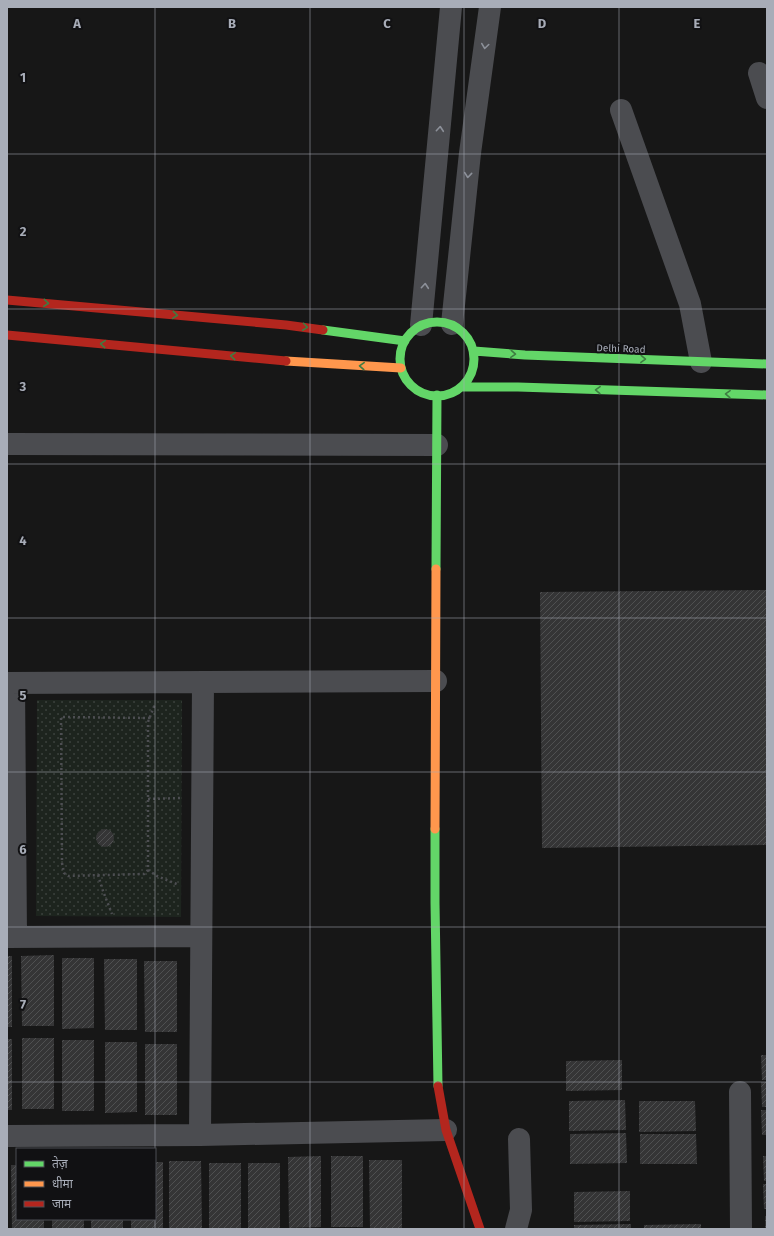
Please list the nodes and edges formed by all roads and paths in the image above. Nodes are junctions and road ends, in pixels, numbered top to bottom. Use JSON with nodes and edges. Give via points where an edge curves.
{"nodes":[{"id":1,"x":451,"y":7,"type":"edge"},
{"id":2,"x":490,"y":7,"type":"edge"},
{"id":3,"x":759,"y":73,"type":"dead end"},
{"id":4,"x":767,"y":98,"type":"edge"},
{"id":5,"x":621,"y":110,"type":"dead end"},
{"id":6,"x":7,"y":300,"type":"edge"},
{"id":7,"x":452,"y":324,"type":"junction"},
{"id":8,"x":421,"y":325,"type":"junction"},
{"id":9,"x":7,"y":335,"type":"edge"},
{"id":10,"x":404,"y":341,"type":"junction"},
{"id":11,"x":474,"y":351,"type":"junction"},
{"id":12,"x":701,"y":362,"type":"junction"},
{"id":13,"x":767,"y":364,"type":"edge"},
{"id":14,"x":401,"y":368,"type":"junction"},
{"id":15,"x":461,"y":387,"type":"junction"},
{"id":16,"x":437,"y":395,"type":"junction"},
{"id":17,"x":767,"y":396,"type":"edge"},
{"id":18,"x":7,"y":444,"type":"edge"},
{"id":19,"x":437,"y":445,"type":"junction"},
{"id":20,"x":436,"y":681,"type":"junction"},
{"id":21,"x":202,"y":682,"type":"junction"},
{"id":22,"x":10,"y":683,"type":"edge"},
{"id":23,"x":163,"y":683,"type":"junction"},
{"id":24,"x":150,"y":718,"type":"junction"},
{"id":25,"x":202,"y":797,"type":"junction"},
{"id":26,"x":148,"y":799,"type":"junction"},
{"id":27,"x":148,"y":870,"type":"junction"},
{"id":28,"x":98,"y":875,"type":"junction"},
{"id":29,"x":202,"y":889,"type":"junction"},
{"id":30,"x":125,"y":936,"type":"junction"},
{"id":31,"x":201,"y":936,"type":"junction"},
{"id":32,"x":11,"y":937,"type":"edge"},
{"id":33,"x":740,"y":1092,"type":"dead end"},
{"id":34,"x":446,"y":1130,"type":"junction"},
{"id":35,"x":200,"y":1134,"type":"junction"},
{"id":36,"x":7,"y":1136,"type":"edge"},
{"id":37,"x":519,"y":1139,"type":"dead end"},
{"id":38,"x":480,"y":1229,"type":"edge"},
{"id":39,"x":516,"y":1229,"type":"edge"},
{"id":40,"x":741,"y":1229,"type":"edge"}],
"edges":[{"from":8,"to":1,"type":"street","one_way":true},
{"from":2,"to":7,"type":"street","one_way":true,"via":[[470,153]]},
{"from":3,"to":4,"type":"street"},
{"from":5,"to":12,"type":"street","via":[[690,304]]},
{"from":6,"to":10,"type":"main road","one_way":true,"via":[[286,325]]},
{"from":7,"to":8,"type":"main road","via":[[433,322]]},
{"from":7,"to":11,"type":"main road","via":[[467,335]]},
{"from":8,"to":10,"type":"main road"},
{"from":14,"to":9,"type":"main road","one_way":true,"via":[[287,361]]},
{"from":10,"to":14,"type":"main road","via":[[400,356]]},
{"from":11,"to":12,"type":"main road","name":"Delhi Road","one_way":true},
{"from":11,"to":15,"type":"main road","via":[[472,372]]},
{"from":12,"to":13,"type":"main road","name":"Delhi Road"},
{"from":14,"to":16,"type":"main road","via":[[415,388],[425,394]]},
{"from":15,"to":16,"type":"main road"},
{"from":17,"to":15,"type":"main road","one_way":true},
{"from":16,"to":19,"type":"main road"},
{"from":18,"to":19,"type":"street"},
{"from":19,"to":20,"type":"main road"},
{"from":20,"to":21,"type":"street"},
{"from":20,"to":34,"type":"main road","via":[[437,1081]]},
{"from":21,"to":23,"type":"street"},
{"from":21,"to":25,"type":"street"},
{"from":22,"to":23,"type":"street"},
{"from":22,"to":32,"type":"street"},
{"from":23,"to":24,"type":"path"},
{"from":24,"to":26,"type":"path"},
{"from":24,"to":28,"type":"path","via":[[61,717],[64,873],[68,876]]},
{"from":25,"to":26,"type":"path"},
{"from":25,"to":29,"type":"street"},
{"from":26,"to":27,"type":"path"},
{"from":27,"to":28,"type":"path","via":[[144,874]]},
{"from":27,"to":29,"type":"path","via":[[181,885]]},
{"from":28,"to":30,"type":"path","via":[[113,916]]},
{"from":29,"to":31,"type":"street"},
{"from":30,"to":31,"type":"street"},
{"from":30,"to":32,"type":"street"},
{"from":31,"to":35,"type":"street"},
{"from":33,"to":40,"type":"street"},
{"from":34,"to":35,"type":"street"},
{"from":34,"to":38,"type":"main road"},
{"from":35,"to":36,"type":"street"},
{"from":37,"to":39,"type":"street","via":[[521,1210]]}]}
